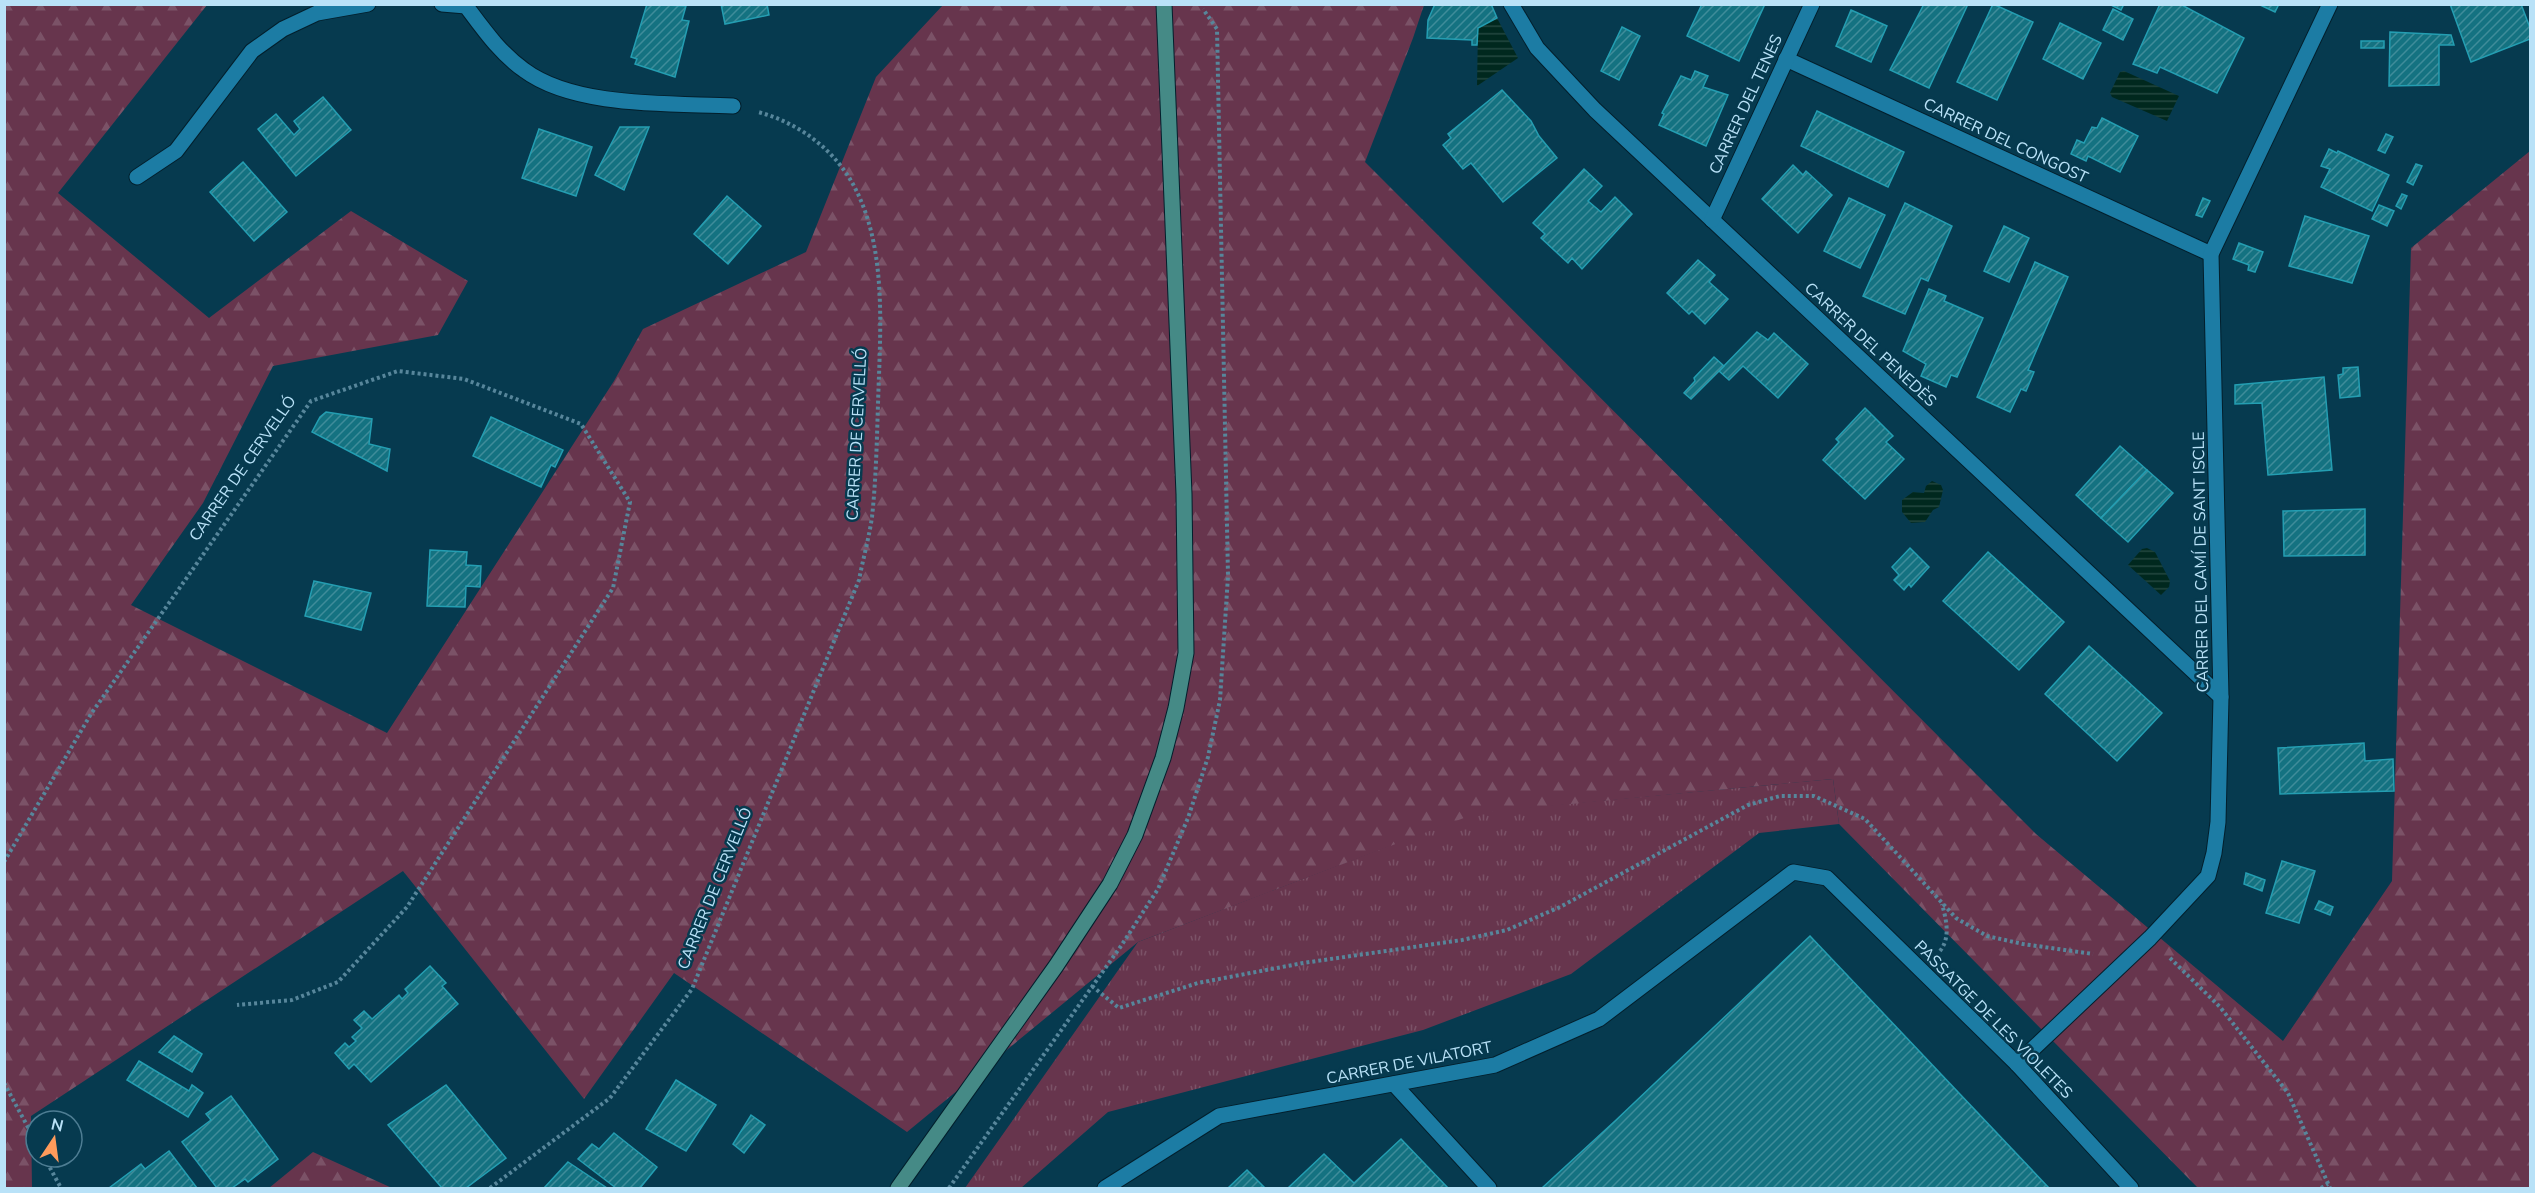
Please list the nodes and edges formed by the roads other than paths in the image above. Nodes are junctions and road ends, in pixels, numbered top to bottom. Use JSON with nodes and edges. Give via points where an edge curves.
{"nodes":[{"id":1,"x":368,"y":4,"type":"edge"},
{"id":2,"x":442,"y":4,"type":"edge"},
{"id":3,"x":1164,"y":4,"type":"edge"},
{"id":4,"x":1511,"y":4,"type":"edge"},
{"id":5,"x":1812,"y":4,"type":"edge"},
{"id":6,"x":2330,"y":4,"type":"edge"},
{"id":7,"x":466,"y":5,"type":"edge"},
{"id":8,"x":1786,"y":59,"type":"junction"},
{"id":9,"x":733,"y":106,"type":"road end"},
{"id":10,"x":137,"y":177,"type":"dead end"},
{"id":11,"x":1712,"y":219,"type":"junction"},
{"id":12,"x":2211,"y":254,"type":"junction"},
{"id":13,"x":2222,"y":697,"type":"junction"},
{"id":14,"x":1827,"y":878,"type":"joint"},
{"id":15,"x":2017,"y":1064,"type":"junction"},
{"id":16,"x":1394,"y":1084,"type":"junction"},
{"id":17,"x":898,"y":1188,"type":"edge"},
{"id":18,"x":1105,"y":1188,"type":"edge"},
{"id":19,"x":1489,"y":1188,"type":"edge"},
{"id":20,"x":2131,"y":1188,"type":"edge"}],
"edges":[{"from":1,"to":10,"type":"street","via":[[317,13],[283,29],[252,51],[176,151]]},
{"from":2,"to":7,"type":"street"},
{"from":3,"to":17,"type":"main road","via":[[1184,494],[1186,653],[1176,708],[1135,835],[1110,884]]},
{"from":4,"to":11,"type":"street","name":"CARRER DEL PENEDÈS","via":[[1537,48],[1580,94]]},
{"from":5,"to":8,"type":"street","name":"CARRER DEL TENES"},
{"from":6,"to":12,"type":"street","name":"CARRER DEL CAMÍ DE SANT ISCLE"},
{"from":7,"to":9,"type":"street","via":[[499,49],[525,72],[551,86],[584,96]]},
{"from":8,"to":11,"type":"street","name":"CARRER DEL TENES"},
{"from":8,"to":12,"type":"street","name":"CARRER DEL CONGOST"},
{"from":11,"to":13,"type":"street","name":"CARRER DEL PENEDÈS"},
{"from":12,"to":13,"type":"street","name":"CARRER DEL CAMÍ DE SANT ISCLE"},
{"from":13,"to":15,"type":"street","name":"CARRER DEL CAMÍ DE SANT ISCLE","via":[[2218,822],[2208,876],[2150,938]]},
{"from":14,"to":15,"type":"street","name":"PASSATGE DE LES VIOLETES"},
{"from":14,"to":16,"type":"street","name":"CARRER DE VILATORT","via":[[1793,872],[1599,1019],[1495,1065]]},
{"from":15,"to":20,"type":"street","name":"PASSATGE DE LES VIOLETES"},
{"from":16,"to":18,"type":"street","name":"CARRER DE VILATORT","via":[[1219,1116]]},
{"from":16,"to":19,"type":"street"}]}
